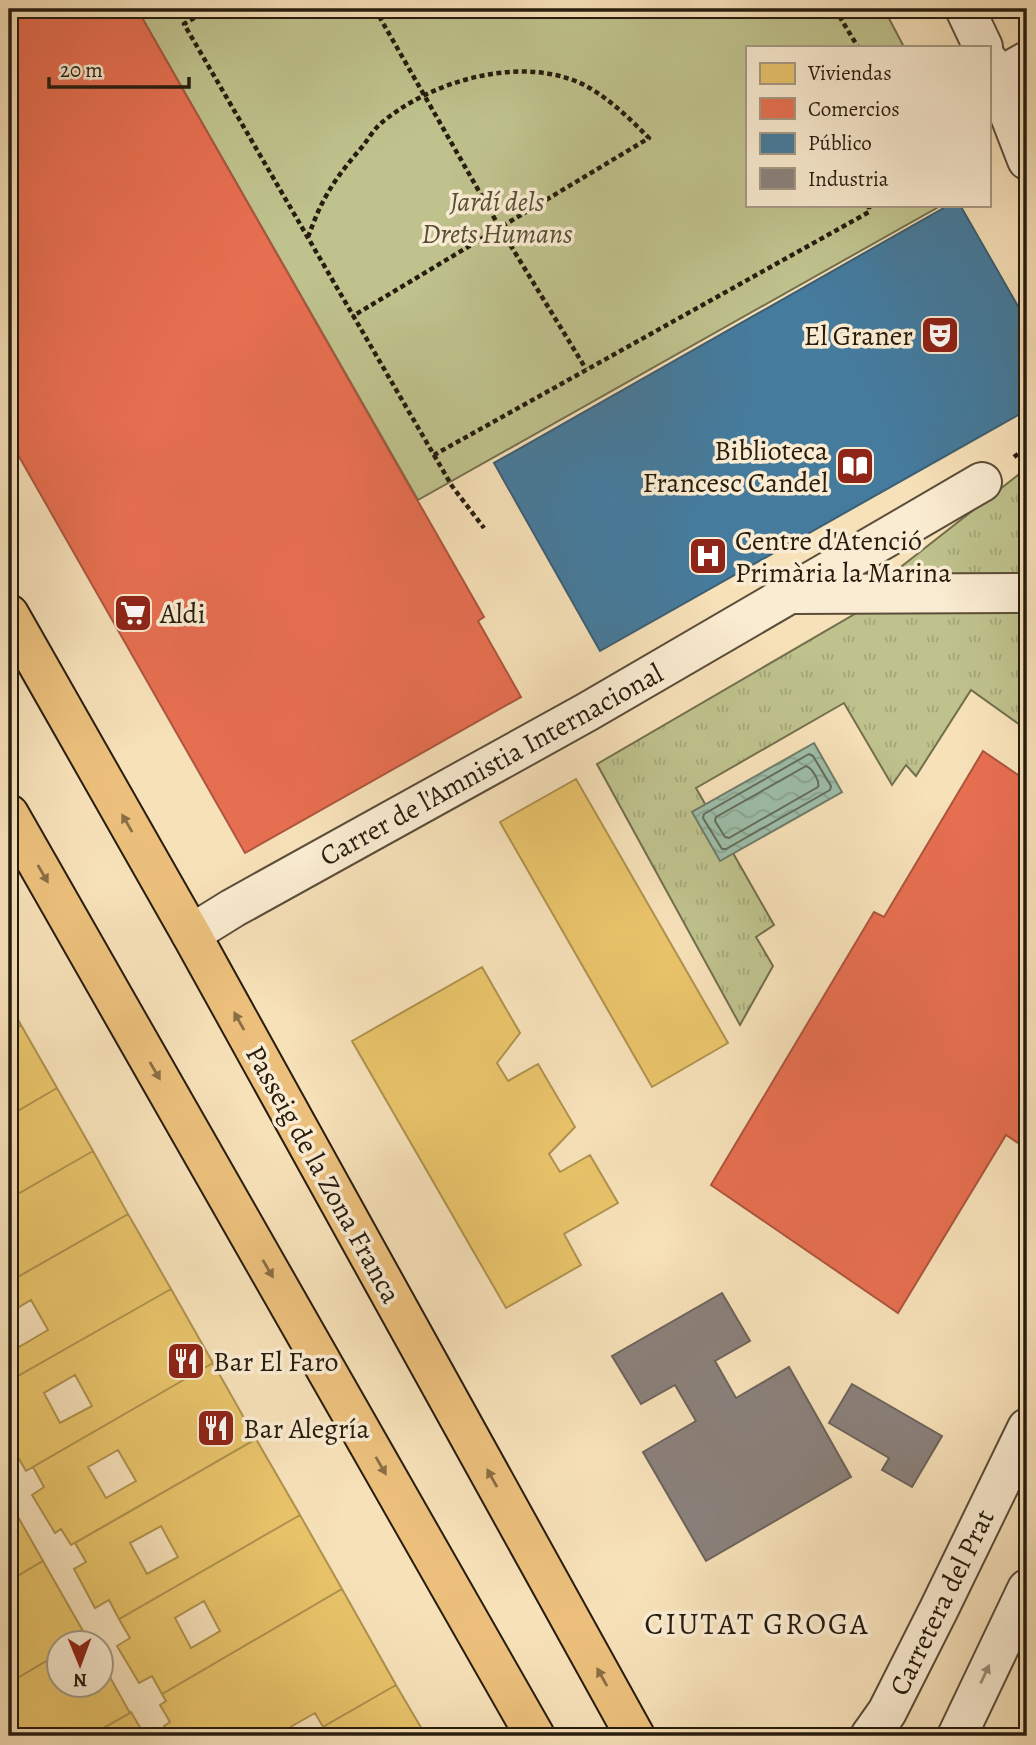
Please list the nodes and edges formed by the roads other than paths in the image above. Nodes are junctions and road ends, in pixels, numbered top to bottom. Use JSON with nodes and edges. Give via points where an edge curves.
{"nodes":[{"id":1,"x":965,"y":9,"type":"edge"},
{"id":2,"x":989,"y":46,"type":"edge"},
{"id":3,"x":999,"y":62,"type":"edge"},
{"id":4,"x":1027,"y":160,"type":"edge"},
{"id":5,"x":982,"y":482,"type":"dead end"},
{"id":6,"x":1027,"y":593,"type":"edge"},
{"id":7,"x":791,"y":594,"type":"junction"},
{"id":8,"x":9,"y":614,"type":"edge"},
{"id":9,"x":9,"y":814,"type":"edge"},
{"id":10,"x":191,"y":934,"type":"junction"},
{"id":11,"x":1027,"y":1428,"type":"edge"},
{"id":12,"x":1027,"y":1589,"type":"edge"},
{"id":13,"x":535,"y":1736,"type":"edge"},
{"id":14,"x":635,"y":1736,"type":"edge"},
{"id":15,"x":870,"y":1736,"type":"edge"},
{"id":16,"x":957,"y":1736,"type":"edge"}],
"edges":[{"from":1,"to":2,"type":"street"},
{"from":3,"to":4,"type":"street"},
{"from":5,"to":7,"type":"street","name":"Carrer de l'Amnistia Internacional"},
{"from":6,"to":7,"type":"street","name":"Carrer de l'Amnistia Internacional"},
{"from":7,"to":10,"type":"street","name":"Carrer de l'Amnistia Internacional"},
{"from":10,"to":8,"type":"main road","name":"Passeig de la Zona Franca","one_way":true},
{"from":9,"to":13,"type":"main road","one_way":true},
{"from":14,"to":10,"type":"main road","name":"Passeig de la Zona Franca","one_way":true},
{"from":11,"to":15,"type":"street","name":"Carretera del Prat","via":[[887,1712]]},
{"from":16,"to":12,"type":"street","one_way":true}]}
